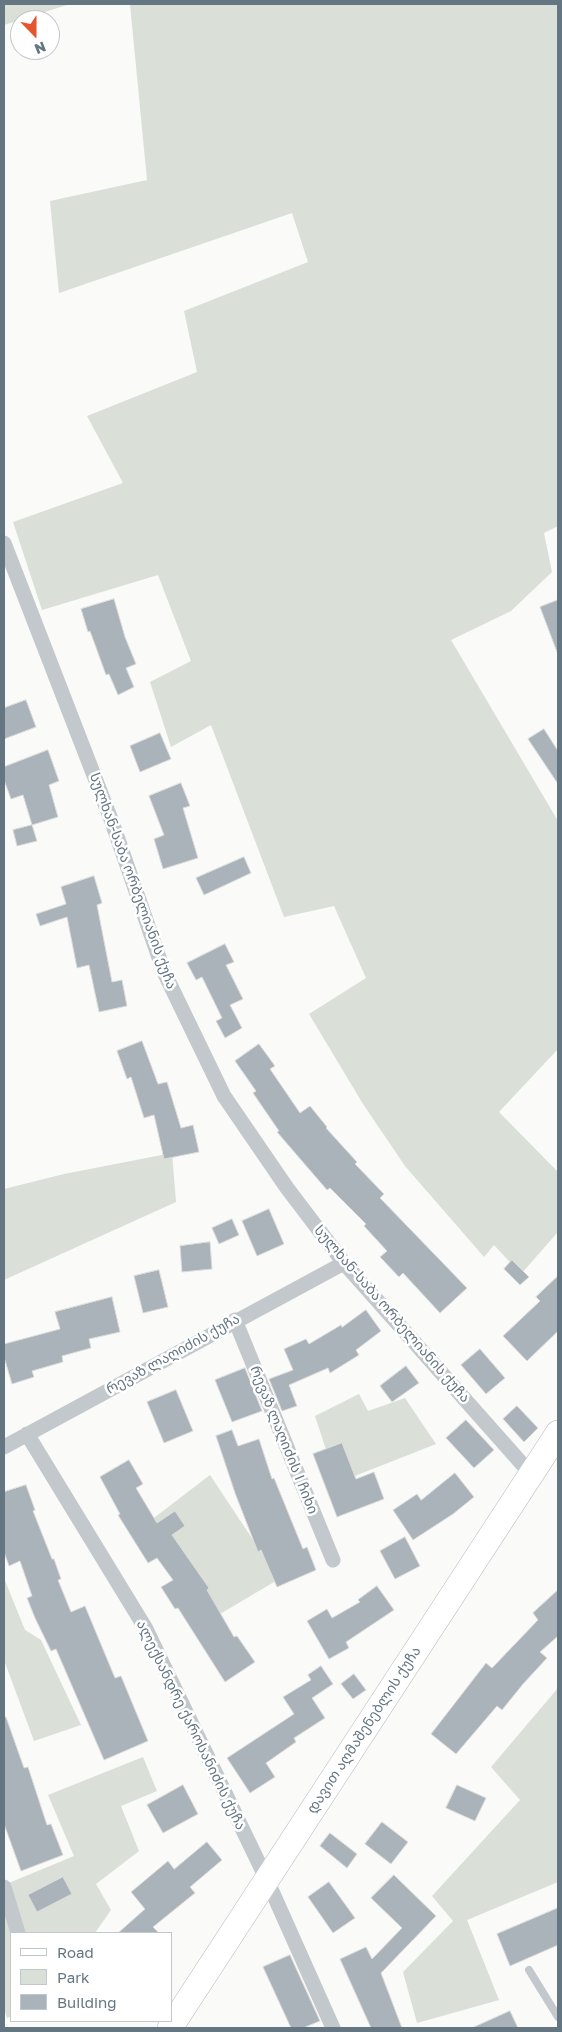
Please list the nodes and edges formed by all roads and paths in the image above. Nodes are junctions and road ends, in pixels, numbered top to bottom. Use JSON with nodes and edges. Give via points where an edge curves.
{"nodes":[{"id":1,"x":4,"y":543,"type":"edge"},
{"id":2,"x":344,"y":1262,"type":"junction"},
{"id":3,"x":235,"y":1320,"type":"junction"},
{"id":4,"x":558,"y":1432,"type":"edge"},
{"id":5,"x":27,"y":1434,"type":"junction"},
{"id":6,"x":4,"y":1447,"type":"edge"},
{"id":7,"x":531,"y":1474,"type":"junction"},
{"id":8,"x":333,"y":1560,"type":"dead end"},
{"id":9,"x":266,"y":1880,"type":"junction"},
{"id":10,"x":4,"y":1887,"type":"edge"},
{"id":11,"x":18,"y":1932,"type":"edge"},
{"id":12,"x":529,"y":1970,"type":"dead end"},
{"id":13,"x":558,"y":2016,"type":"edge"},
{"id":14,"x":170,"y":2028,"type":"edge"},
{"id":15,"x":333,"y":2028,"type":"edge"}],
"edges":[{"from":1,"to":2,"type":"street","name":"სულხან-საბა ორბელიანის ქუჩა","via":[[112,822],[164,972],[224,1096],[286,1188]]},
{"from":2,"to":3,"type":"street","name":"რევაზ ლაღიძის ქუჩა"},
{"from":2,"to":7,"type":"street","name":"სულხან-საბა ორბელიანის ქუჩა"},
{"from":3,"to":5,"type":"street","name":"რევაზ ლაღიძის ქუჩა"},
{"from":3,"to":8,"type":"street","name":"რევაზ ლაღიძის I ჩიხი"},
{"from":4,"to":7,"type":"main road","name":"დავით აღმაშენებლის ქუჩა"},
{"from":5,"to":6,"type":"street","name":"რევაზ ლაღიძის ქუჩა"},
{"from":5,"to":9,"type":"street","name":"ალექსანდრე ქაროსანიძის ქუჩა","via":[[146,1629]]},
{"from":7,"to":9,"type":"main road","name":"დავით აღმაშენებლის ქუჩა"},
{"from":9,"to":14,"type":"main road","name":"დავით აღმაშენებლის ქუჩა"},
{"from":9,"to":15,"type":"street","name":"ალექსანდრე ქაროსანიძის ქუჩა"},
{"from":10,"to":11,"type":"street"},
{"from":12,"to":13,"type":"lane"}]}
